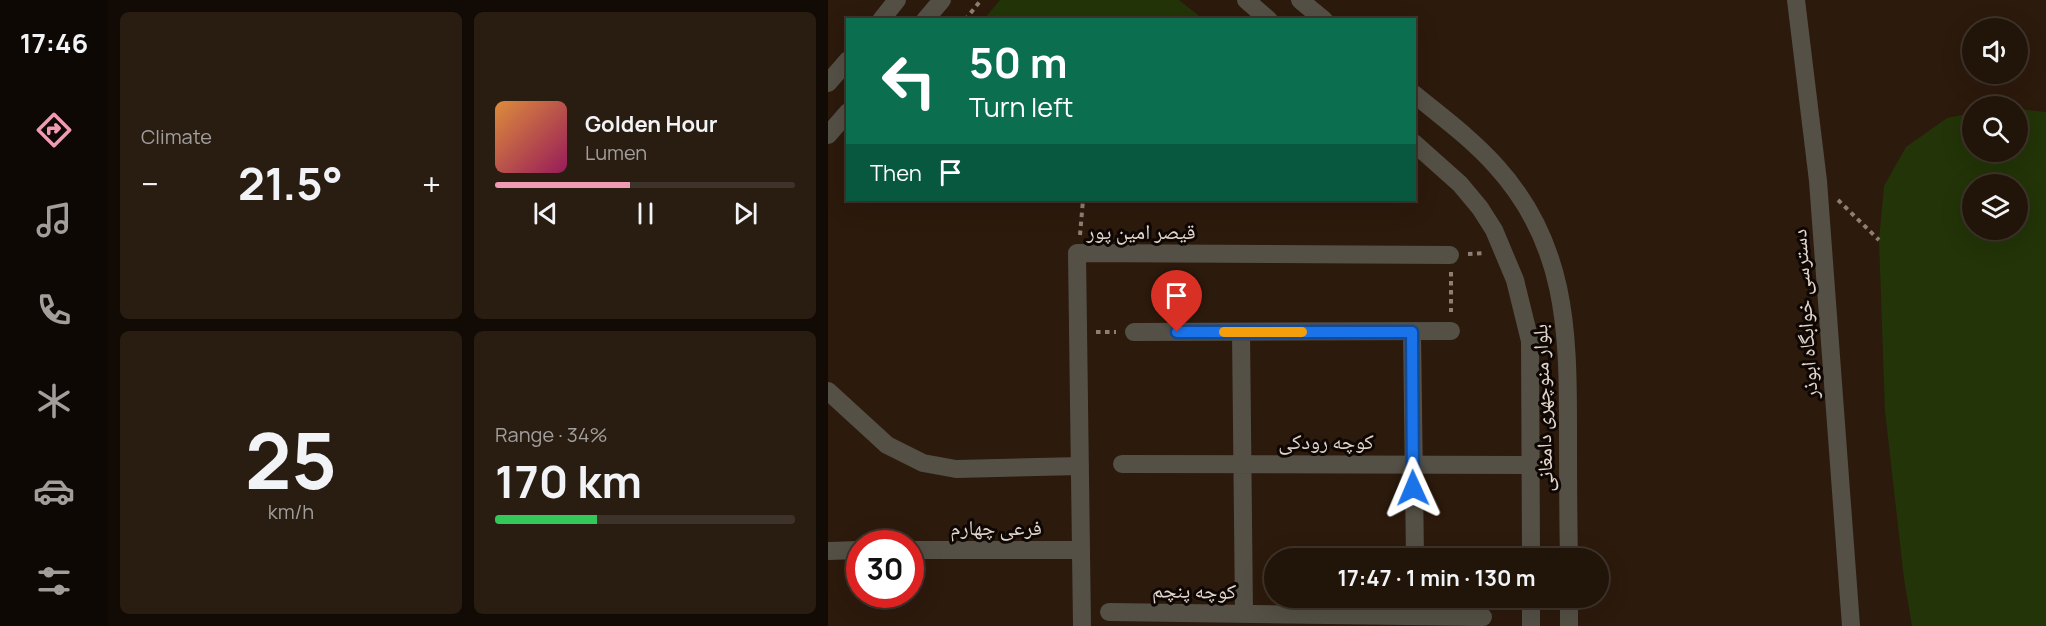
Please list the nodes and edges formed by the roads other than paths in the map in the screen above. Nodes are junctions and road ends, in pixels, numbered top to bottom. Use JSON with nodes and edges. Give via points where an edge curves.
{"nodes":[{"id":1,"x":897,"y":0,"type":"edge"},
{"id":2,"x":942,"y":0,"type":"edge"},
{"id":3,"x":1246,"y":0,"type":"edge"},
{"id":4,"x":1300,"y":0,"type":"edge"},
{"id":5,"x":1796,"y":0,"type":"edge"},
{"id":6,"x":883,"y":18,"type":"edge"},
{"id":7,"x":927,"y":18,"type":"edge"},
{"id":8,"x":1267,"y":18,"type":"edge"},
{"id":9,"x":1322,"y":18,"type":"edge"},
{"id":10,"x":846,"y":62,"type":"edge"},
{"id":11,"x":828,"y":83,"type":"edge"},
{"id":12,"x":1416,"y":96,"type":"edge"},
{"id":13,"x":846,"y":114,"type":"edge"},
{"id":14,"x":828,"y":135,"type":"edge"},
{"id":15,"x":1416,"y":145,"type":"edge"},
{"id":16,"x":1450,"y":255,"type":"road end"},
{"id":17,"x":1451,"y":331,"type":"road end"},
{"id":18,"x":1134,"y":332,"type":"road end"},
{"id":19,"x":1241,"y":332,"type":"junction"},
{"id":20,"x":1412,"y":332,"type":"junction"},
{"id":21,"x":828,"y":391,"type":"edge"},
{"id":22,"x":1122,"y":464,"type":"dead end"},
{"id":23,"x":1242,"y":465,"type":"junction"},
{"id":24,"x":1413,"y":465,"type":"junction"},
{"id":25,"x":1531,"y":465,"type":"junction"},
{"id":26,"x":1080,"y":466,"type":"junction"},
{"id":27,"x":1414,"y":548,"type":"edge"},
{"id":28,"x":1531,"y":548,"type":"edge"},
{"id":29,"x":1569,"y":548,"type":"edge"},
{"id":30,"x":846,"y":550,"type":"edge"},
{"id":31,"x":924,"y":550,"type":"edge"},
{"id":32,"x":1081,"y":550,"type":"junction"},
{"id":33,"x":828,"y":551,"type":"edge"},
{"id":34,"x":1372,"y":608,"type":"edge"},
{"id":35,"x":1427,"y":608,"type":"edge"},
{"id":36,"x":1531,"y":608,"type":"edge"},
{"id":37,"x":1569,"y":608,"type":"edge"},
{"id":38,"x":1109,"y":612,"type":"dead end"},
{"id":39,"x":1244,"y":614,"type":"junction"},
{"id":40,"x":1483,"y":617,"type":"dead end"},
{"id":41,"x":1082,"y":626,"type":"edge"},
{"id":42,"x":1531,"y":626,"type":"edge"},
{"id":43,"x":1569,"y":626,"type":"edge"},
{"id":44,"x":1851,"y":626,"type":"edge"}],
"edges":[{"from":1,"to":6,"type":"street"},
{"from":2,"to":7,"type":"street"},
{"from":3,"to":8,"type":"street"},
{"from":4,"to":9,"type":"street"},
{"from":5,"to":44,"type":"street","name":"دسترسی خوابگاه ابوذر","via":[[1818,181]]},
{"from":10,"to":11,"type":"street"},
{"from":12,"to":29,"type":"street","name":"بلوار منوچهری دامغانی","via":[[1497,167],[1516,191],[1546,244],[1554,268],[1569,358]]},
{"from":13,"to":14,"type":"street"},
{"from":15,"to":25,"type":"street","name":"بلوار منوچهری دامغانی","via":[[1460,184],[1505,252],[1530,341]]},
{"from":16,"to":26,"type":"street","name":"قیصر امین پور","via":[[1077,253]]},
{"from":17,"to":20,"type":"street"},
{"from":18,"to":19,"type":"street"},
{"from":19,"to":20,"type":"street"},
{"from":19,"to":23,"type":"street"},
{"from":20,"to":24,"type":"street"},
{"from":21,"to":26,"type":"street","via":[[887,445],[922,463],[956,469]]},
{"from":22,"to":23,"type":"street","name":"کوچه رودکی"},
{"from":23,"to":24,"type":"street","name":"کوچه رودکی"},
{"from":23,"to":39,"type":"street"},
{"from":24,"to":25,"type":"street","name":"کوچه رودکی"},
{"from":24,"to":27,"type":"street"},
{"from":25,"to":28,"type":"street","name":"بلوار منوچهری دامغانی"},
{"from":26,"to":32,"type":"street","name":"قیصر امین پور"},
{"from":30,"to":33,"type":"street"},
{"from":31,"to":32,"type":"street","name":"فرعی چهارم"},
{"from":32,"to":41,"type":"street","name":"قیصر امین پور"},
{"from":34,"to":39,"type":"street","name":"کوچه پنچم"},
{"from":35,"to":40,"type":"street","name":"کوچه پنچم"},
{"from":36,"to":42,"type":"street"},
{"from":37,"to":43,"type":"street"},
{"from":38,"to":39,"type":"street","name":"کوچه پنچم"}]}
